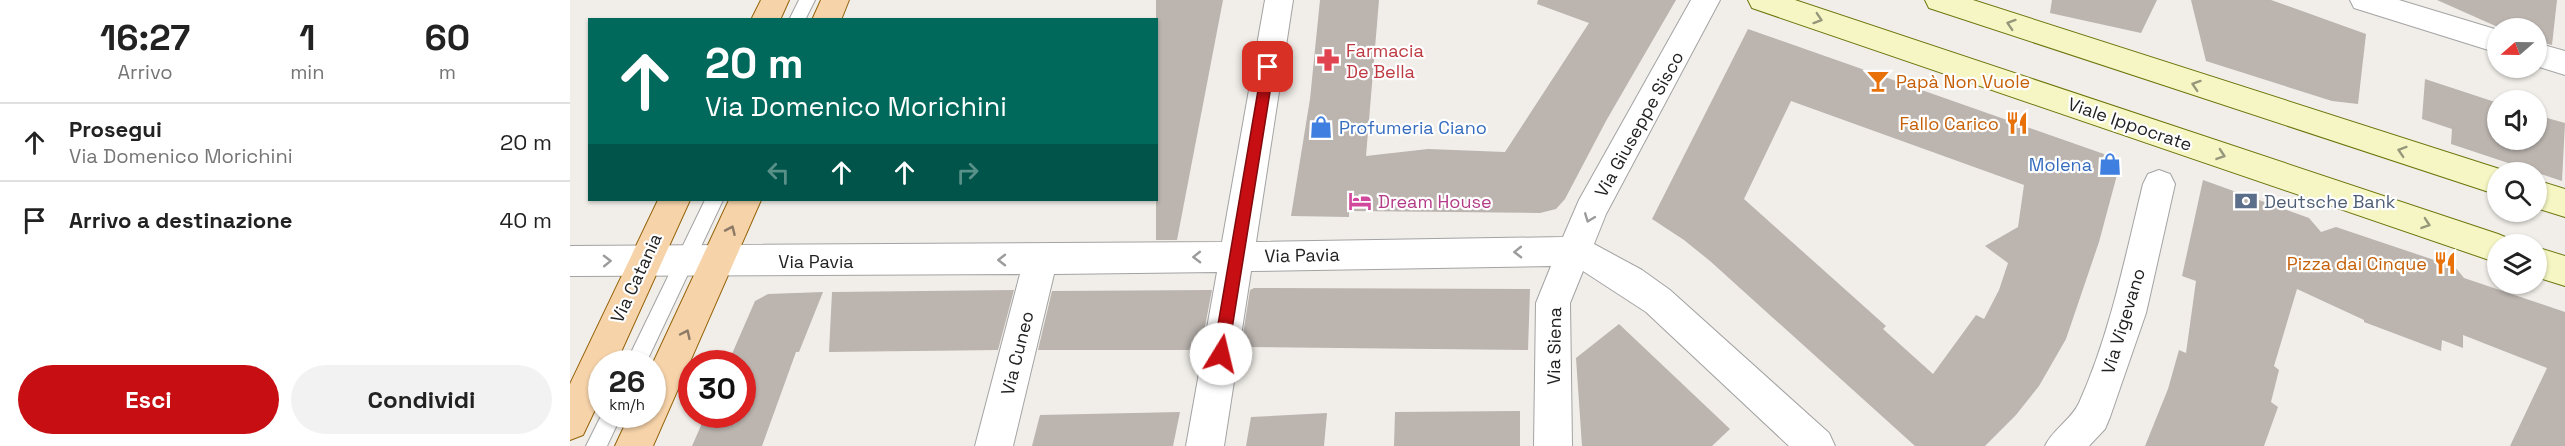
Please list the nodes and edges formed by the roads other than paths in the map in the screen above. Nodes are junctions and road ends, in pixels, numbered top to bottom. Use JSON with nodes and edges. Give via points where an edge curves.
{"nodes":[{"id":1,"x":775,"y":0,"type":"edge"},
{"id":2,"x":807,"y":0,"type":"edge"},
{"id":3,"x":835,"y":0,"type":"edge"},
{"id":4,"x":1279,"y":0,"type":"edge"},
{"id":5,"x":1706,"y":0,"type":"edge"},
{"id":6,"x":1762,"y":0,"type":"edge"},
{"id":7,"x":1939,"y":0,"type":"edge"},
{"id":8,"x":2364,"y":0,"type":"edge"},
{"id":9,"x":766,"y":18,"type":"edge"},
{"id":10,"x":798,"y":18,"type":"edge"},
{"id":11,"x":827,"y":18,"type":"edge"},
{"id":12,"x":2487,"y":39,"type":"edge"},
{"id":13,"x":2547,"y":57,"type":"edge"},
{"id":14,"x":2565,"y":63,"type":"edge"},
{"id":15,"x":2487,"y":178,"type":"edge"},
{"id":16,"x":2159,"y":184,"type":"dead end"},
{"id":17,"x":2547,"y":197,"type":"edge"},
{"id":18,"x":674,"y":201,"type":"edge"},
{"id":19,"x":714,"y":201,"type":"edge"},
{"id":20,"x":744,"y":201,"type":"edge"},
{"id":21,"x":2565,"y":203,"type":"edge"},
{"id":22,"x":2487,"y":245,"type":"edge"},
{"id":23,"x":1577,"y":251,"type":"junction"},
{"id":24,"x":1237,"y":256,"type":"junction"},
{"id":25,"x":1040,"y":260,"type":"junction"},
{"id":26,"x":570,"y":261,"type":"edge"},
{"id":27,"x":644,"y":261,"type":"junction"},
{"id":28,"x":701,"y":261,"type":"junction"},
{"id":29,"x":2547,"y":265,"type":"edge"},
{"id":30,"x":2565,"y":271,"type":"edge"},
{"id":31,"x":644,"y":350,"type":"edge"},
{"id":32,"x":666,"y":365,"type":"edge"},
{"id":33,"x":570,"y":423,"type":"edge"},
{"id":34,"x":605,"y":428,"type":"edge"},
{"id":35,"x":642,"y":428,"type":"edge"},
{"id":36,"x":596,"y":446,"type":"edge"},
{"id":37,"x":634,"y":446,"type":"edge"},
{"id":38,"x":994,"y":446,"type":"edge"},
{"id":39,"x":1205,"y":446,"type":"edge"},
{"id":40,"x":1553,"y":446,"type":"edge"},
{"id":41,"x":1816,"y":446,"type":"edge"},
{"id":42,"x":2064,"y":446,"type":"edge"}],
"edges":[{"from":1,"to":9,"type":"main road"},
{"from":2,"to":10,"type":"lane"},
{"from":3,"to":11,"type":"main road"},
{"from":4,"to":24,"type":"street"},
{"from":5,"to":23,"type":"street","name":"Via Giuseppe Sisco","one_way":true,"via":[[1591,210]]},
{"from":6,"to":22,"type":"street","name":"Viale Ippocrate","one_way":true},
{"from":15,"to":7,"type":"street","one_way":true},
{"from":8,"to":12,"type":"street"},
{"from":13,"to":14,"type":"street"},
{"from":16,"to":42,"type":"street","name":"Via Vigevano","via":[[2129,312],[2092,417]]},
{"from":17,"to":21,"type":"street"},
{"from":18,"to":27,"type":"main road","name":"Via Catania"},
{"from":19,"to":28,"type":"lane","name":"Via Catania"},
{"from":28,"to":20,"type":"main road","name":"Via Catania","one_way":true},
{"from":23,"to":24,"type":"street","name":"Via Pavia","one_way":true},
{"from":23,"to":40,"type":"street","name":"Via Siena","via":[[1553,303]]},
{"from":23,"to":41,"type":"street","via":[[1658,301]]},
{"from":24,"to":25,"type":"street","name":"Via Pavia","one_way":true},
{"from":24,"to":39,"type":"street"},
{"from":25,"to":28,"type":"street","name":"Via Pavia","one_way":true},
{"from":25,"to":38,"type":"street","name":"Via Cuneo"},
{"from":26,"to":27,"type":"street","name":"Via Pavia","one_way":true},
{"from":27,"to":28,"type":"street","name":"Via Pavia"},
{"from":27,"to":33,"type":"main road","name":"Via Catania"},
{"from":28,"to":31,"type":"lane","name":"Via Catania"},
{"from":32,"to":28,"type":"main road","name":"Via Catania","one_way":true},
{"from":29,"to":30,"type":"street"},
{"from":34,"to":36,"type":"lane"},
{"from":35,"to":37,"type":"main road"}]}
